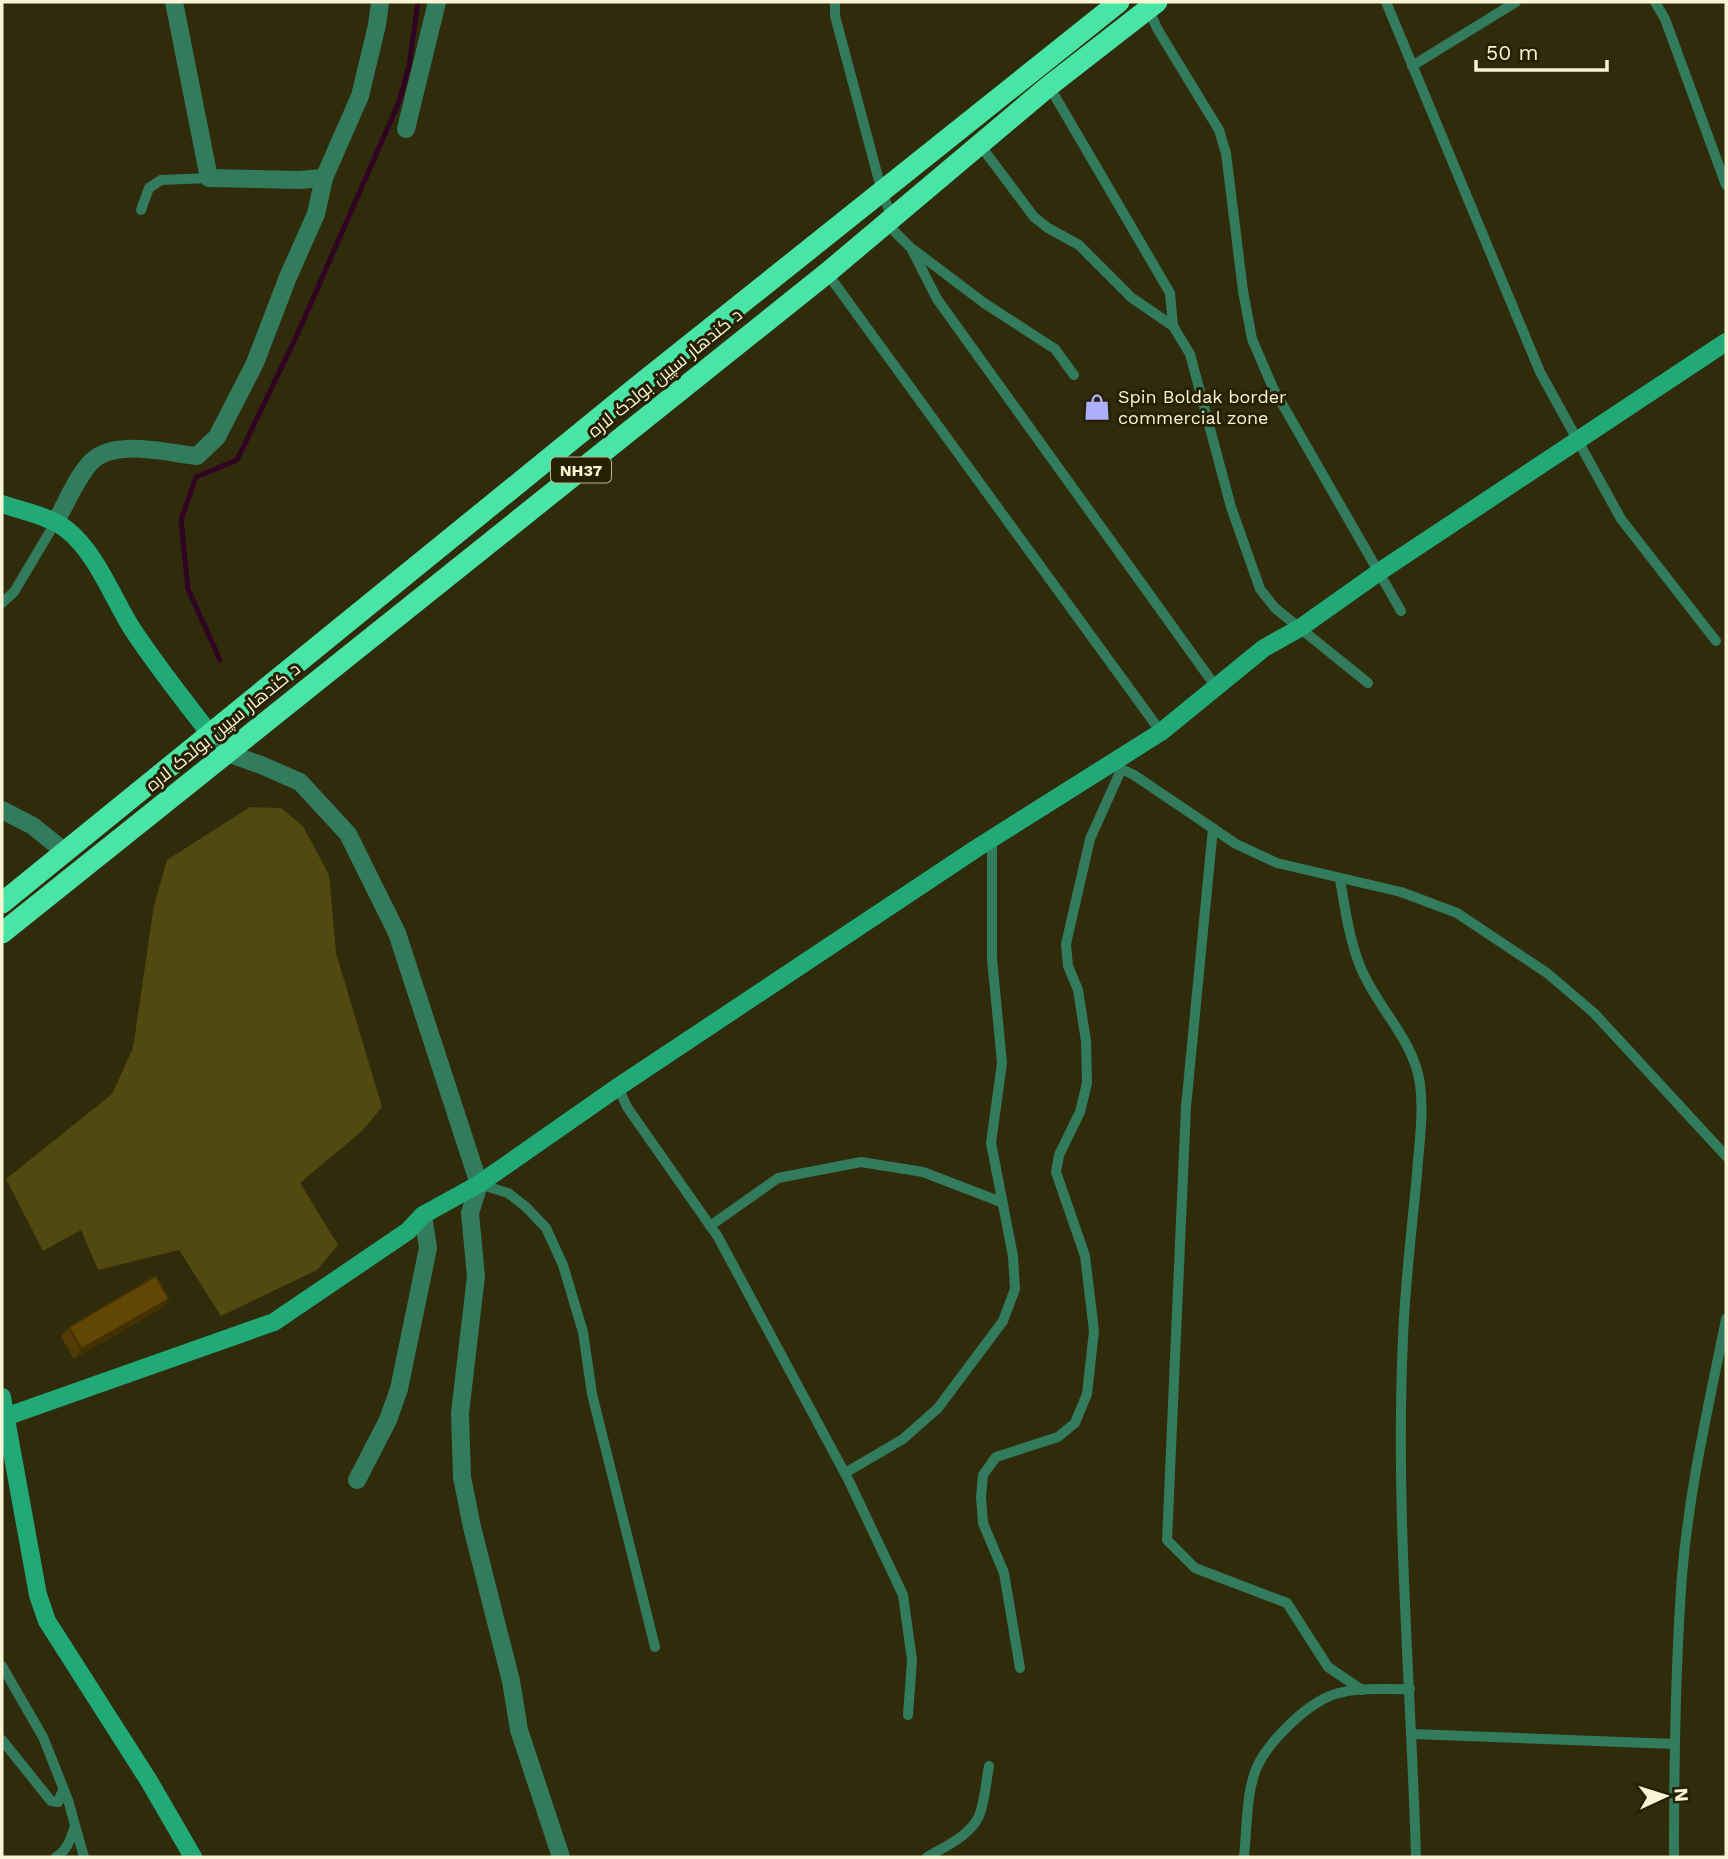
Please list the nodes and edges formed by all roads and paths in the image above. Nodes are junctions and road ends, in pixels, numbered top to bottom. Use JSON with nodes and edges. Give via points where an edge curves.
{"nodes":[{"id":1,"x":174,"y":2,"type":"edge"},
{"id":2,"x":380,"y":2,"type":"edge"},
{"id":3,"x":437,"y":2,"type":"edge"},
{"id":4,"x":835,"y":2,"type":"edge"},
{"id":5,"x":1119,"y":2,"type":"edge"},
{"id":6,"x":1386,"y":2,"type":"edge"},
{"id":7,"x":1516,"y":2,"type":"edge"},
{"id":8,"x":1655,"y":2,"type":"edge"},
{"id":9,"x":1152,"y":5,"type":"edge"},
{"id":10,"x":1412,"y":66,"type":"junction"},
{"id":11,"x":1049,"y":86,"type":"junction"},
{"id":12,"x":406,"y":129,"type":"dead end"},
{"id":13,"x":980,"y":145,"type":"junction"},
{"id":14,"x":209,"y":178,"type":"junction"},
{"id":15,"x":324,"y":178,"type":"junction"},
{"id":16,"x":1726,"y":185,"type":"edge"},
{"id":17,"x":882,"y":192,"type":"junction"},
{"id":18,"x":141,"y":210,"type":"dead end"},
{"id":19,"x":889,"y":221,"type":"junction"},
{"id":20,"x":911,"y":248,"type":"junction"},
{"id":21,"x":827,"y":273,"type":"junction"},
{"id":22,"x":1173,"y":326,"type":"junction"},
{"id":23,"x":1726,"y":342,"type":"edge"},
{"id":24,"x":1074,"y":375,"type":"dead end"},
{"id":25,"x":1577,"y":441,"type":"junction"},
{"id":26,"x":2,"y":504,"type":"edge"},
{"id":27,"x":55,"y":523,"type":"junction"},
{"id":28,"x":1379,"y":572,"type":"junction"},
{"id":29,"x":2,"y":603,"type":"edge"},
{"id":30,"x":1401,"y":611,"type":"dead end"},
{"id":31,"x":1300,"y":628,"type":"junction"},
{"id":32,"x":1716,"y":641,"type":"dead end"},
{"id":33,"x":1368,"y":683,"type":"dead end"},
{"id":34,"x":1216,"y":687,"type":"junction"},
{"id":35,"x":1161,"y":732,"type":"junction"},
{"id":36,"x":210,"y":734,"type":"junction"},
{"id":37,"x":227,"y":753,"type":"junction"},
{"id":38,"x":1116,"y":766,"type":"junction"},
{"id":39,"x":2,"y":810,"type":"edge"},
{"id":40,"x":1213,"y":828,"type":"junction"},
{"id":41,"x":992,"y":838,"type":"junction"},
{"id":42,"x":65,"y":852,"type":"junction"},
{"id":43,"x":1340,"y":879,"type":"junction"},
{"id":44,"x":2,"y":903,"type":"edge"},
{"id":45,"x":2,"y":933,"type":"edge"},
{"id":46,"x":618,"y":1087,"type":"junction"},
{"id":47,"x":1726,"y":1156,"type":"edge"},
{"id":48,"x":479,"y":1184,"type":"junction"},
{"id":49,"x":1001,"y":1202,"type":"junction"},
{"id":50,"x":423,"y":1215,"type":"junction"},
{"id":51,"x":710,"y":1226,"type":"junction"},
{"id":52,"x":1726,"y":1319,"type":"edge"},
{"id":53,"x":2,"y":1397,"type":"edge"},
{"id":54,"x":5,"y":1417,"type":"junction"},
{"id":55,"x":845,"y":1473,"type":"junction"},
{"id":56,"x":357,"y":1480,"type":"dead end"},
{"id":57,"x":655,"y":1647,"type":"dead end"},
{"id":58,"x":2,"y":1666,"type":"edge"},
{"id":59,"x":1020,"y":1668,"type":"dead end"},
{"id":60,"x":1410,"y":1689,"type":"junction"},
{"id":61,"x":1362,"y":1690,"type":"junction"},
{"id":62,"x":908,"y":1715,"type":"dead end"},
{"id":63,"x":1412,"y":1734,"type":"junction"},
{"id":64,"x":2,"y":1740,"type":"edge"},
{"id":65,"x":1674,"y":1744,"type":"junction"},
{"id":66,"x":989,"y":1766,"type":"dead end"},
{"id":67,"x":63,"y":1790,"type":"junction"},
{"id":68,"x":75,"y":1826,"type":"junction"},
{"id":69,"x":56,"y":1857,"type":"edge"},
{"id":70,"x":84,"y":1857,"type":"edge"},
{"id":71,"x":193,"y":1857,"type":"edge"},
{"id":72,"x":561,"y":1857,"type":"edge"},
{"id":73,"x":927,"y":1857,"type":"edge"},
{"id":74,"x":1244,"y":1857,"type":"edge"},
{"id":75,"x":1416,"y":1857,"type":"edge"},
{"id":76,"x":1674,"y":1857,"type":"edge"}],
"edges":[{"from":1,"to":14,"type":"street"},
{"from":2,"to":15,"type":"street","via":[[360,96]]},
{"from":3,"to":12,"type":"street"},
{"from":4,"to":17,"type":"lane"},
{"from":5,"to":17,"type":"highway","name":"د کندهار سپین بولدک لاره","number":"NH37"},
{"from":6,"to":10,"type":"lane"},
{"from":7,"to":10,"type":"lane"},
{"from":8,"to":16,"type":"lane"},
{"from":9,"to":11,"type":"highway","name":"د کندهار سپین بولدک لاره","number":"NH37"},
{"from":9,"to":28,"type":"lane","via":[[1158,30],[1219,130],[1226,153],[1252,339],[1273,387]]},
{"from":10,"to":25,"type":"lane","via":[[1540,372]]},
{"from":11,"to":13,"type":"highway","name":"د کندهار سپین بولدک لاره","number":"NH37"},
{"from":11,"to":22,"type":"lane","via":[[1170,293]]},
{"from":13,"to":19,"type":"highway","name":"د کندهار سپین بولدک لاره","number":"NH37"},
{"from":13,"to":22,"type":"lane","via":[[1034,217],[1079,245],[1132,298]]},
{"from":14,"to":15,"type":"street"},
{"from":14,"to":18,"type":"lane","via":[[161,180],[149,188]]},
{"from":15,"to":27,"type":"street","via":[[316,214],[255,363],[218,438],[197,456],[137,448],[111,450],[92,460]]},
{"from":17,"to":19,"type":"lane"},
{"from":17,"to":36,"type":"highway","name":"د کندهار سپین بولدک لاره","number":"NH37"},
{"from":19,"to":20,"type":"lane"},
{"from":19,"to":21,"type":"highway","name":"د کندهار سپین بولدک لاره","number":"NH37"},
{"from":20,"to":24,"type":"lane","via":[[1055,349]]},
{"from":20,"to":34,"type":"lane","via":[[937,299]]},
{"from":21,"to":35,"type":"lane"},
{"from":21,"to":37,"type":"highway","name":"د کندهار سپین بولدک لاره","number":"NH37"},
{"from":22,"to":31,"type":"lane","via":[[1190,354],[1231,507],[1260,589]]},
{"from":23,"to":25,"type":"street"},
{"from":25,"to":28,"type":"street"},
{"from":25,"to":32,"type":"lane","via":[[1621,519]]},
{"from":26,"to":27,"type":"street"},
{"from":27,"to":29,"type":"lane","via":[[14,592]]},
{"from":27,"to":36,"type":"street","via":[[83,546],[131,626]]},
{"from":28,"to":30,"type":"lane"},
{"from":28,"to":31,"type":"street"},
{"from":31,"to":33,"type":"lane"},
{"from":31,"to":34,"type":"street","via":[[1264,648]]},
{"from":34,"to":35,"type":"street"},
{"from":35,"to":38,"type":"street"},
{"from":36,"to":37,"type":"street"},
{"from":36,"to":42,"type":"highway","name":"د کندهار سپین بولدک لاره","number":"NH37"},
{"from":37,"to":45,"type":"highway","name":"د کندهار سپین بولدک لاره","number":"NH37"},
{"from":37,"to":48,"type":"street","via":[[300,782],[348,834],[397,933]]},
{"from":38,"to":40,"type":"lane"},
{"from":38,"to":41,"type":"street"},
{"from":38,"to":59,"type":"lane","via":[[1090,839],[1066,944],[1086,1041],[1087,1083],[1056,1172],[1085,1256],[1094,1331],[1087,1394],[1075,1423],[1058,1437],[996,1457],[983,1475],[983,1523],[1004,1573]]},
{"from":39,"to":42,"type":"street","via":[[33,826]]},
{"from":40,"to":43,"type":"lane","via":[[1277,863]]},
{"from":40,"to":61,"type":"lane","via":[[1186,1107],[1167,1540],[1195,1568],[1287,1603],[1328,1667]]},
{"from":41,"to":46,"type":"street"},
{"from":41,"to":49,"type":"lane","via":[[992,959],[1002,1063],[991,1143]]},
{"from":42,"to":44,"type":"highway","name":"د کندهار سپین بولدک لاره","number":"NH37"},
{"from":43,"to":47,"type":"lane","via":[[1401,892],[1457,912],[1547,973],[1594,1013]]},
{"from":43,"to":60,"type":"lane","via":[[1347,924],[1361,968],[1406,1044],[1420,1081],[1422,1111],[1402,1338],[1402,1526]]},
{"from":46,"to":48,"type":"street"},
{"from":46,"to":51,"type":"lane","via":[[627,1107]]},
{"from":48,"to":50,"type":"street"},
{"from":48,"to":57,"type":"lane","via":[[508,1193],[526,1207],[547,1228],[563,1265],[583,1332],[592,1394]]},
{"from":48,"to":72,"type":"street","via":[[470,1213],[476,1276],[460,1413],[462,1477],[519,1730]]},
{"from":49,"to":51,"type":"lane","via":[[923,1172],[861,1162],[778,1178]]},
{"from":49,"to":55,"type":"lane","via":[[1015,1289],[1003,1321],[938,1408],[903,1439]]},
{"from":50,"to":54,"type":"street","via":[[408,1231],[274,1322]]},
{"from":50,"to":56,"type":"street","via":[[428,1248],[398,1389],[388,1420]]},
{"from":51,"to":55,"type":"lane"},
{"from":52,"to":65,"type":"lane","via":[[1697,1460],[1682,1574]]},
{"from":53,"to":54,"type":"street"},
{"from":54,"to":71,"type":"street","via":[[38,1595],[47,1621]]},
{"from":55,"to":62,"type":"lane","via":[[903,1595],[912,1660]]},
{"from":58,"to":67,"type":"lane","via":[[43,1737]]},
{"from":60,"to":61,"type":"lane"},
{"from":60,"to":63,"type":"lane"},
{"from":61,"to":74,"type":"lane","via":[[1331,1695],[1308,1708],[1257,1766]]},
{"from":63,"to":65,"type":"lane"},
{"from":63,"to":75,"type":"lane"},
{"from":64,"to":67,"type":"lane","via":[[51,1801],[58,1802]]},
{"from":65,"to":76,"type":"lane"},
{"from":66,"to":73,"type":"lane","via":[[979,1816],[969,1829]]},
{"from":67,"to":68,"type":"lane"},
{"from":68,"to":69,"type":"lane"},
{"from":68,"to":70,"type":"lane"}]}
